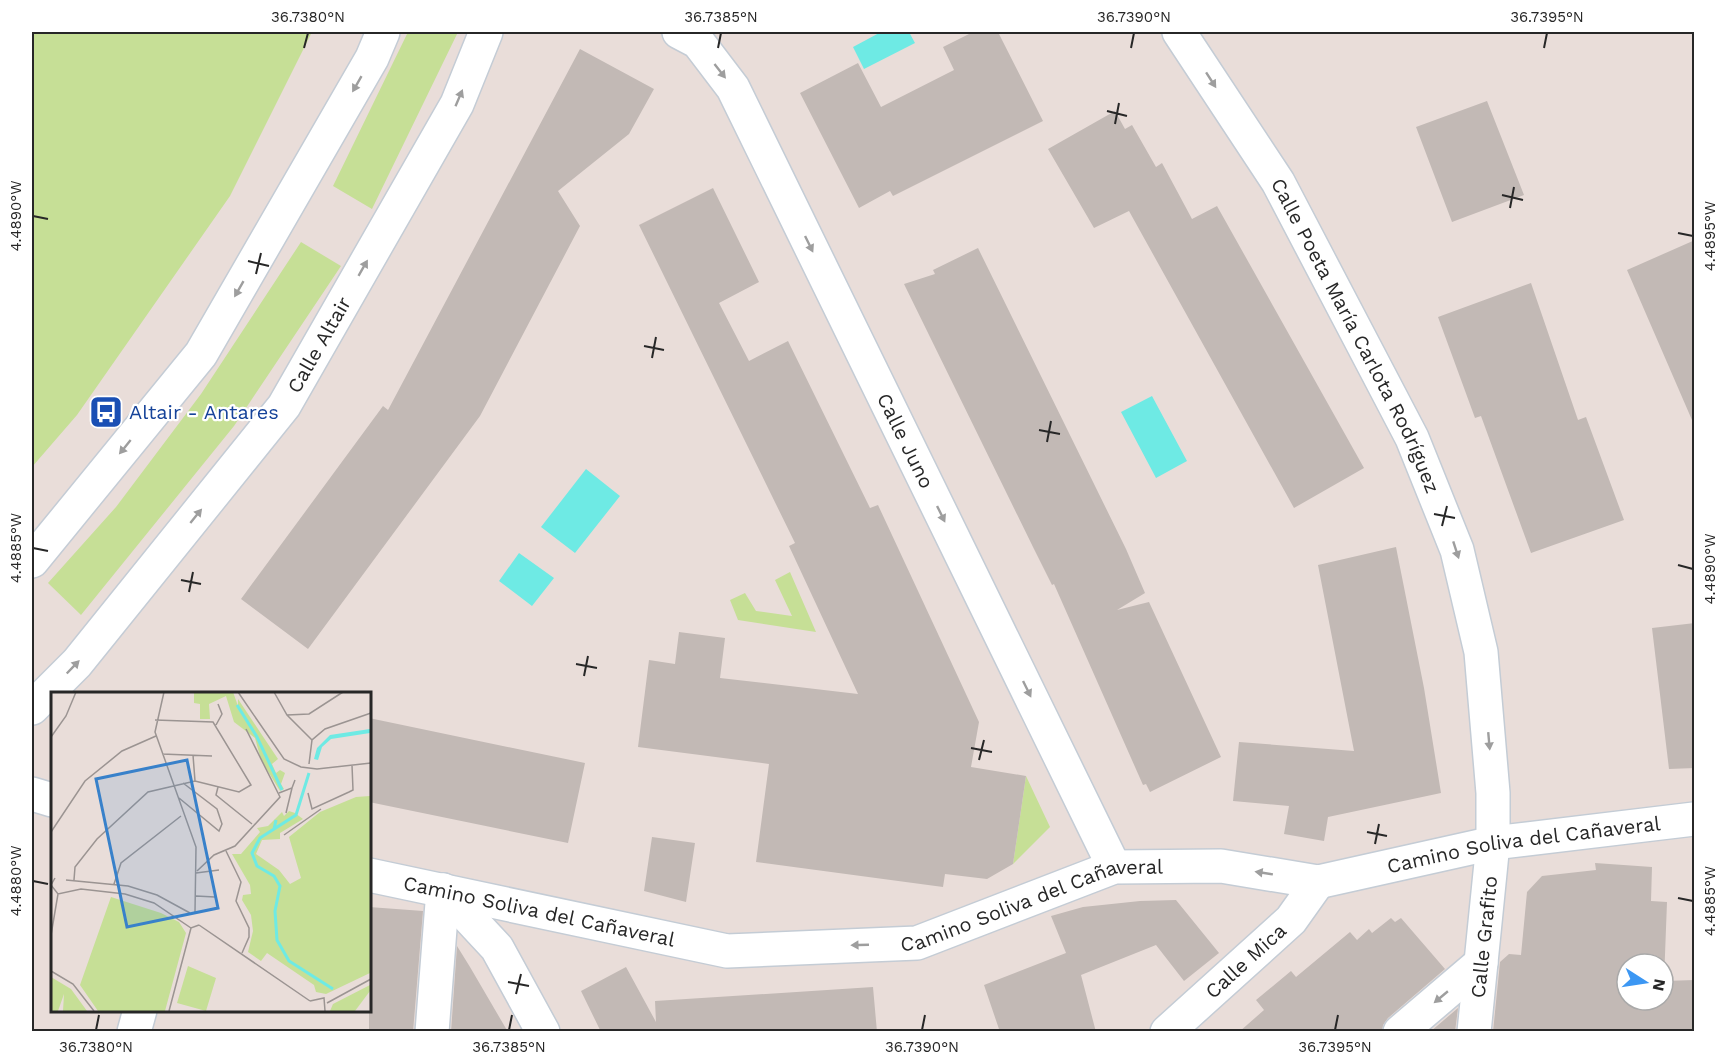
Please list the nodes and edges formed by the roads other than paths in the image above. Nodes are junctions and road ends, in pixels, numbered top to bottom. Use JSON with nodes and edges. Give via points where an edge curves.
{"nodes":[{"id":1,"x":382,"y":32,"type":"edge"},
{"id":2,"x":486,"y":32,"type":"edge"},
{"id":3,"x":679,"y":32,"type":"edge"},
{"id":4,"x":1179,"y":32,"type":"edge"},
{"id":5,"x":32,"y":561,"type":"edge"},
{"id":6,"x":32,"y":708,"type":"edge"},
{"id":7,"x":32,"y":794,"type":"edge"},
{"id":8,"x":51,"y":800,"type":"edge"},
{"id":9,"x":1695,"y":819,"type":"edge"},
{"id":10,"x":1493,"y":843,"type":"junction"},
{"id":11,"x":1114,"y":867,"type":"junction"},
{"id":12,"x":370,"y":874,"type":"edge"},
{"id":13,"x":1318,"y":882,"type":"junction"},
{"id":14,"x":443,"y":890,"type":"junction"},
{"id":15,"x":1481,"y":963,"type":"junction"},
{"id":16,"x":140,"y":1012,"type":"edge"},
{"id":17,"x":134,"y":1032,"type":"edge"},
{"id":18,"x":432,"y":1032,"type":"edge"},
{"id":19,"x":543,"y":1032,"type":"edge"},
{"id":20,"x":1167,"y":1032,"type":"edge"},
{"id":21,"x":1400,"y":1032,"type":"edge"},
{"id":22,"x":1474,"y":1032,"type":"edge"}],
"edges":[{"from":1,"to":5,"type":"street","one_way":true,"via":[[372,58],[201,354]]},
{"from":6,"to":2,"type":"street","name":"Calle Altair","one_way":true,"via":[[77,663],[284,406],[457,104]]},
{"from":3,"to":11,"type":"street","name":"Calle Juno","one_way":true,"via":[[698,42],[733,88]]},
{"from":4,"to":10,"type":"street","name":"Calle Poeta María Carlota Rodríguez","one_way":true,"via":[[1278,182],[1412,438],[1457,550],[1481,652],[1493,794]]},
{"from":7,"to":8,"type":"street"},
{"from":9,"to":10,"type":"street","name":"Camino Soliva del Cañaveral"},
{"from":10,"to":13,"type":"street","name":"Camino Soliva del Cañaveral"},
{"from":10,"to":15,"type":"street","name":"Calle Grafito"},
{"from":13,"to":11,"type":"street","name":"Camino Soliva del Cañaveral","one_way":true,"via":[[1221,866]]},
{"from":11,"to":14,"type":"street","name":"Camino Soliva del Cañaveral","one_way":true,"via":[[917,943],[727,951]]},
{"from":12,"to":14,"type":"street","name":"Camino Soliva del Cañaveral"},
{"from":13,"to":20,"type":"street","name":"Calle Mica","via":[[1291,920]]},
{"from":14,"to":18,"type":"street"},
{"from":14,"to":19,"type":"street","via":[[497,948]]},
{"from":15,"to":21,"type":"street","one_way":true},
{"from":15,"to":22,"type":"street","name":"Calle Grafito"},
{"from":16,"to":17,"type":"street"}]}
